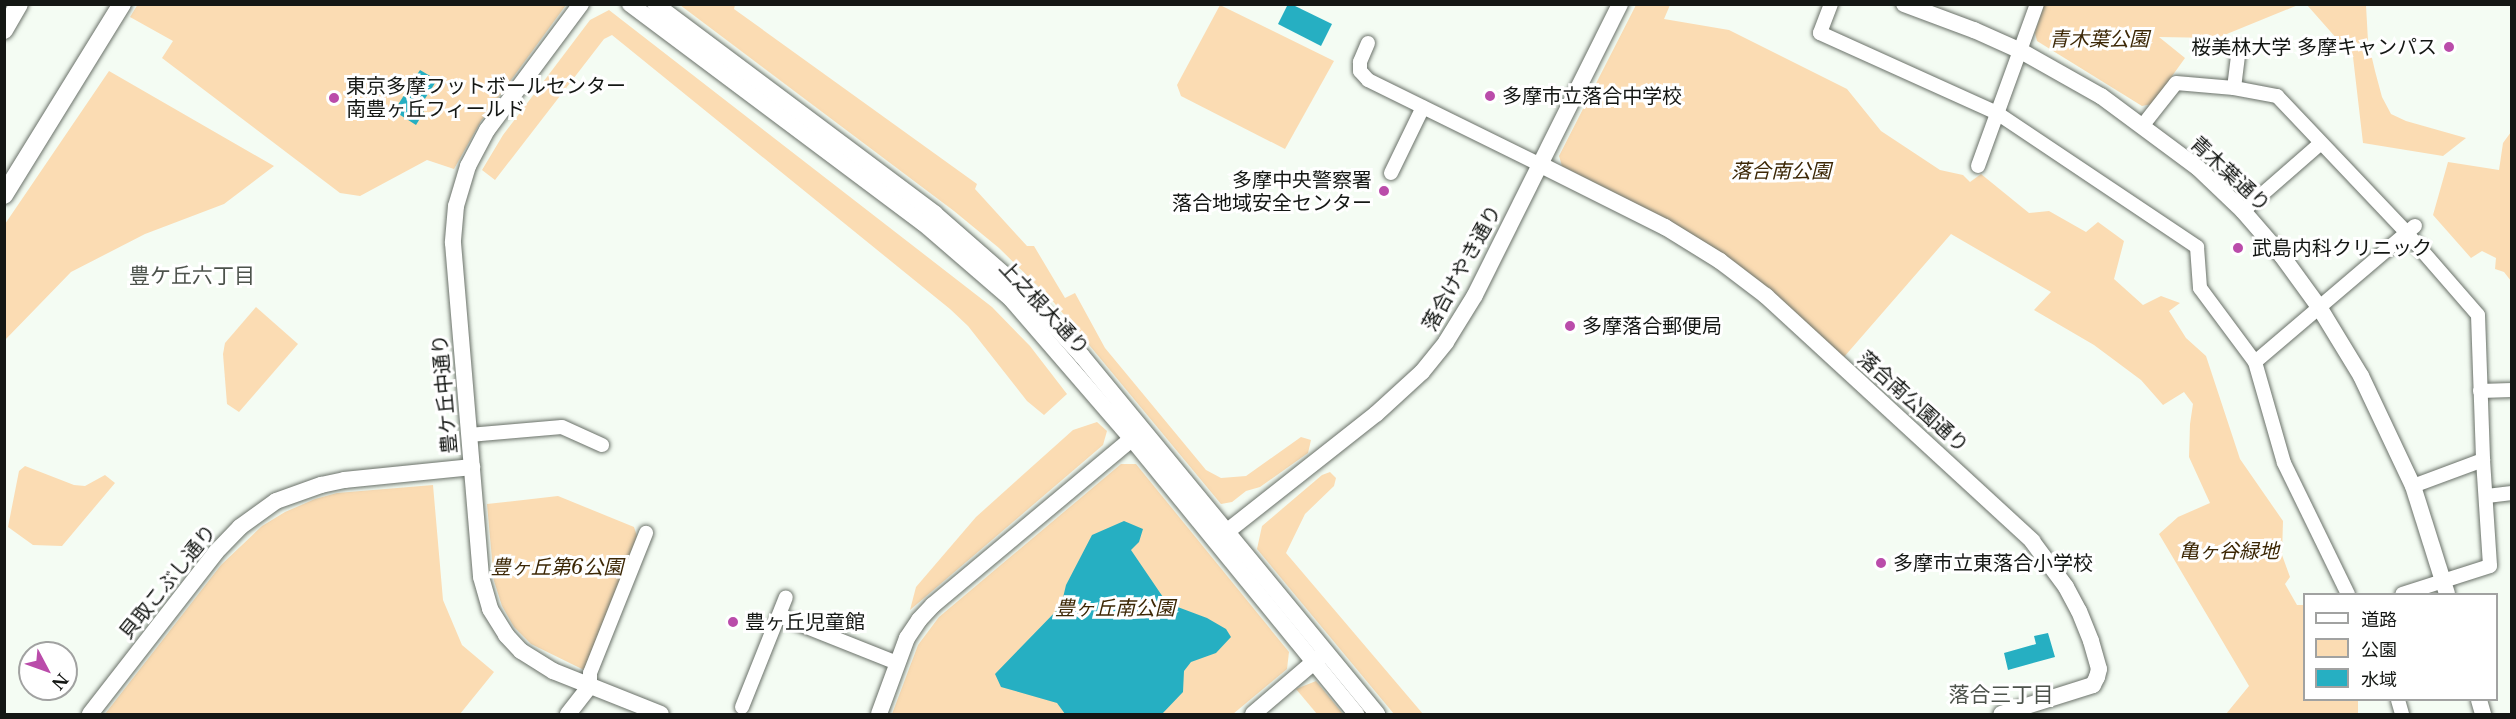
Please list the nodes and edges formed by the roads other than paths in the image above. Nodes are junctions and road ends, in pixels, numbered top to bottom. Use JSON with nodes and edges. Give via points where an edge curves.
{"nodes":[{"id":1,"x":19,"y":4,"type":"edge"},
{"id":2,"x":122,"y":4,"type":"edge"},
{"id":3,"x":581,"y":4,"type":"edge"},
{"id":4,"x":630,"y":4,"type":"edge"},
{"id":5,"x":655,"y":4,"type":"edge"},
{"id":6,"x":1620,"y":4,"type":"edge"},
{"id":7,"x":1831,"y":4,"type":"edge"},
{"id":8,"x":1904,"y":4,"type":"edge"},
{"id":9,"x":2037,"y":4,"type":"edge"},
{"id":10,"x":1933,"y":9,"type":"edge"},
{"id":11,"x":4,"y":30,"type":"edge"},
{"id":12,"x":1368,"y":43,"type":"dead end"},
{"id":13,"x":2239,"y":48,"type":"dead end"},
{"id":14,"x":2021,"y":51,"type":"junction"},
{"id":15,"x":2234,"y":88,"type":"junction"},
{"id":16,"x":1423,"y":107,"type":"junction"},
{"id":17,"x":1996,"y":113,"type":"junction"},
{"id":18,"x":2143,"y":125,"type":"junction"},
{"id":19,"x":2321,"y":142,"type":"junction"},
{"id":20,"x":1541,"y":165,"type":"junction"},
{"id":21,"x":1978,"y":166,"type":"dead end"},
{"id":22,"x":1391,"y":173,"type":"dead end"},
{"id":23,"x":4,"y":195,"type":"edge"},
{"id":24,"x":2243,"y":211,"type":"junction"},
{"id":25,"x":2410,"y":228,"type":"junction"},
{"id":26,"x":2319,"y":307,"type":"junction"},
{"id":27,"x":2255,"y":362,"type":"junction"},
{"id":28,"x":2511,"y":390,"type":"edge"},
{"id":29,"x":2480,"y":391,"type":"junction"},
{"id":30,"x":469,"y":435,"type":"junction"},
{"id":31,"x":1138,"y":435,"type":"junction"},
{"id":32,"x":593,"y":446,"type":"dead end"},
{"id":33,"x":2483,"y":460,"type":"junction"},
{"id":34,"x":472,"y":467,"type":"junction"},
{"id":35,"x":2413,"y":486,"type":"junction"},
{"id":36,"x":2511,"y":493,"type":"edge"},
{"id":37,"x":2487,"y":496,"type":"junction"},
{"id":38,"x":646,"y":533,"type":"dead end"},
{"id":39,"x":1221,"y":536,"type":"junction"},
{"id":40,"x":2445,"y":588,"type":"edge"},
{"id":41,"x":2349,"y":593,"type":"edge"},
{"id":42,"x":2409,"y":593,"type":"edge"},
{"id":43,"x":786,"y":597,"type":"dead end"},
{"id":44,"x":779,"y":616,"type":"junction"},
{"id":45,"x":1326,"y":652,"type":"junction"},
{"id":46,"x":897,"y":663,"type":"junction"},
{"id":47,"x":1313,"y":663,"type":"junction"},
{"id":48,"x":590,"y":686,"type":"junction"},
{"id":49,"x":742,"y":707,"type":"dead end"},
{"id":50,"x":90,"y":714,"type":"edge"},
{"id":51,"x":568,"y":714,"type":"edge"},
{"id":52,"x":661,"y":714,"type":"edge"},
{"id":53,"x":879,"y":714,"type":"edge"},
{"id":54,"x":1253,"y":714,"type":"edge"},
{"id":55,"x":1356,"y":714,"type":"edge"},
{"id":56,"x":1377,"y":714,"type":"edge"},
{"id":57,"x":2001,"y":714,"type":"edge"}],
"edges":[{"from":1,"to":11,"type":"main road"},
{"from":2,"to":23,"type":"main road"},
{"from":3,"to":30,"type":"street","name":"豊ケ丘中通り","via":[[487,130],[468,166],[460,192],[453,243]]},
{"from":4,"to":31,"type":"street","name":"上之根大通り","via":[[923,223],[981,272]]},
{"from":5,"to":31,"type":"street","name":"上之根大通り","via":[[979,251],[1062,333]]},
{"from":6,"to":20,"type":"street","name":"落合けやき通り"},
{"from":7,"to":17,"type":"street","via":[[1820,33]]},
{"from":8,"to":10,"type":"street","name":"青木葉通り"},
{"from":9,"to":14,"type":"street"},
{"from":10,"to":14,"type":"street","name":"青木葉通り"},
{"from":12,"to":16,"type":"street","via":[[1360,71],[1368,80]]},
{"from":13,"to":15,"type":"street"},
{"from":14,"to":17,"type":"street"},
{"from":14,"to":18,"type":"street","name":"青木葉通り","via":[[2067,75]]},
{"from":15,"to":18,"type":"street","via":[[2176,82]]},
{"from":15,"to":19,"type":"street","via":[[2277,96]]},
{"from":16,"to":20,"type":"street"},
{"from":16,"to":22,"type":"street"},
{"from":17,"to":21,"type":"street"},
{"from":17,"to":27,"type":"street","via":[[2197,247],[2200,288]]},
{"from":18,"to":24,"type":"street","name":"青木葉通り","via":[[2198,168]]},
{"from":19,"to":24,"type":"street"},
{"from":19,"to":25,"type":"street"},
{"from":20,"to":39,"type":"street","name":"落合けやき通り","via":[[1465,314],[1422,372],[1376,414]]},
{"from":20,"to":57,"type":"street","name":"落合南公園通り","via":[[1665,227],[1757,289],[2032,541],[2079,611],[2099,669],[2093,685]]},
{"from":24,"to":26,"type":"street","name":"青木葉通り"},
{"from":25,"to":26,"type":"street"},
{"from":25,"to":29,"type":"street","via":[[2478,315]]},
{"from":26,"to":27,"type":"street"},
{"from":26,"to":35,"type":"street","name":"青木葉通り","via":[[2361,375]]},
{"from":27,"to":41,"type":"street","via":[[2284,462]]},
{"from":28,"to":29,"type":"street"},
{"from":29,"to":33,"type":"street"},
{"from":30,"to":32,"type":"street","via":[[547,422]]},
{"from":30,"to":34,"type":"street","name":"豊ケ丘中通り"},
{"from":31,"to":39,"type":"street","name":"上之根大通り"},
{"from":31,"to":46,"type":"street","via":[[933,605],[907,638]]},
{"from":33,"to":35,"type":"street"},
{"from":33,"to":37,"type":"street"},
{"from":34,"to":48,"type":"street","name":"豊ケ丘中通り","via":[[481,577],[497,622],[521,651]]},
{"from":34,"to":50,"type":"street","name":"貝取こぶし通り","via":[[344,480],[276,501],[240,527],[216,552]]},
{"from":35,"to":40,"type":"street","name":"青木葉通り"},
{"from":36,"to":37,"type":"street"},
{"from":37,"to":40,"type":"street","via":[[2490,566]]},
{"from":38,"to":48,"type":"street","via":[[590,673]]},
{"from":39,"to":45,"type":"street","name":"上之根大通り"},
{"from":39,"to":47,"type":"street","name":"上之根大通り"},
{"from":40,"to":42,"type":"street"},
{"from":43,"to":44,"type":"street"},
{"from":44,"to":46,"type":"street"},
{"from":44,"to":49,"type":"street"},
{"from":45,"to":47,"type":"street"},
{"from":45,"to":56,"type":"street","name":"上之根大通り"},
{"from":46,"to":53,"type":"street"},
{"from":47,"to":54,"type":"street"},
{"from":47,"to":55,"type":"street","name":"上之根大通り"},
{"from":48,"to":51,"type":"street"},
{"from":48,"to":52,"type":"street","name":"豊ケ丘中通り"}]}
